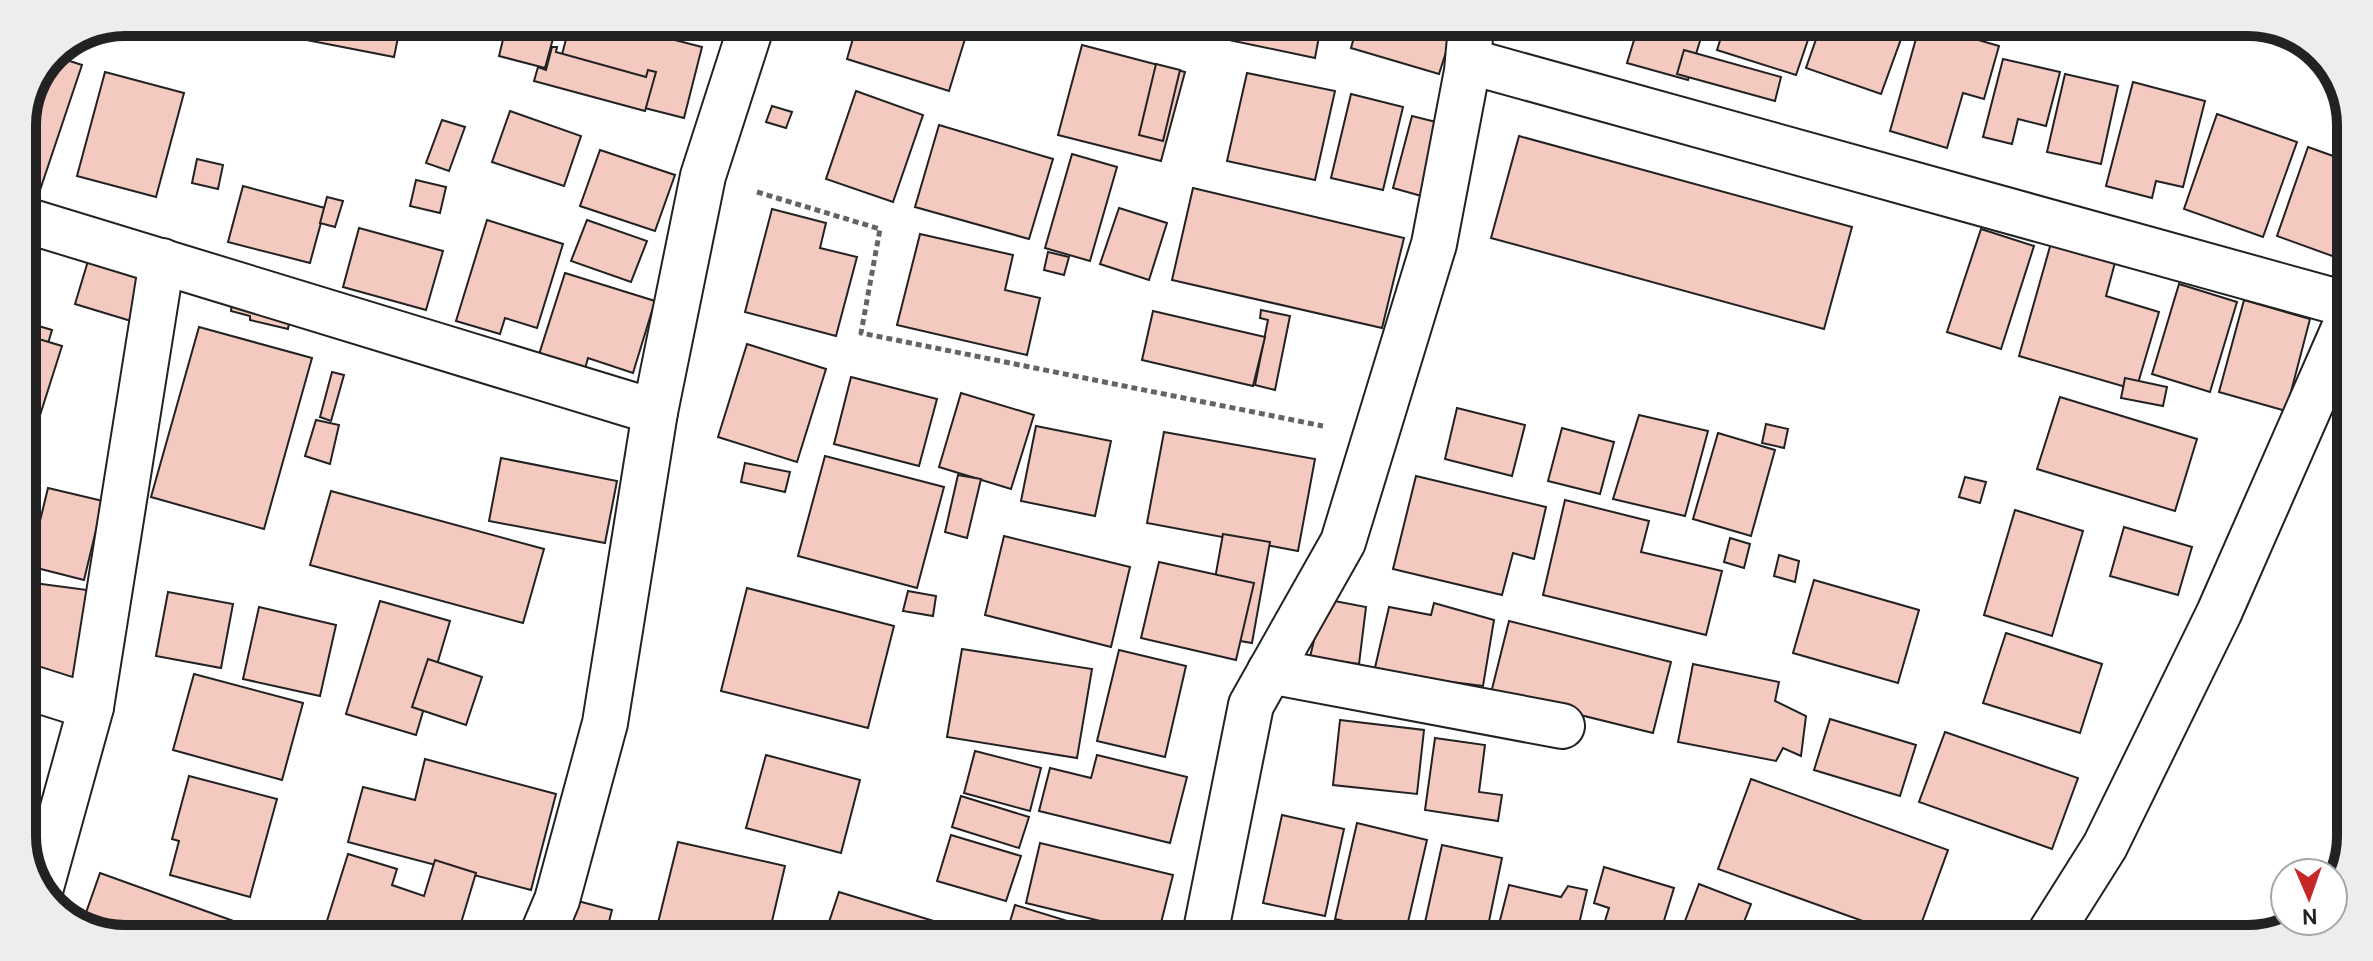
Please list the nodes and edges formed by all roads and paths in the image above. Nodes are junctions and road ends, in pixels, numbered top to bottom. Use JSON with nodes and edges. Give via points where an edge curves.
{"nodes":[{"id":1,"x":748,"y":36,"type":"edge"},
{"id":2,"x":1470,"y":44,"type":"edge"},
{"id":3,"x":703,"y":176,"type":"junction"},
{"id":4,"x":36,"y":223,"type":"edge"},
{"id":5,"x":162,"y":261,"type":"junction"},
{"id":6,"x":2337,"y":301,"type":"edge"},
{"id":7,"x":2337,"y":344,"type":"edge"},
{"id":8,"x":655,"y":412,"type":"junction"},
{"id":9,"x":1375,"y":436,"type":"junction"},
{"id":10,"x":1270,"y":671,"type":"junction"},
{"id":11,"x":36,"y":689,"type":"edge"},
{"id":12,"x":91,"y":707,"type":"junction"},
{"id":13,"x":1562,"y":726,"type":"dead end"},
{"id":14,"x":45,"y":874,"type":"edge"},
{"id":15,"x":546,"y":925,"type":"edge"},
{"id":16,"x":1209,"y":925,"type":"edge"},
{"id":17,"x":2055,"y":925,"type":"edge"}],
"edges":[{"from":1,"to":3,"type":"street"},
{"from":2,"to":6,"type":"street"},
{"from":2,"to":9,"type":"street","via":[[1434,244]]},
{"from":3,"to":8,"type":"street"},
{"from":3,"to":9,"type":"path","via":[[880,229],[861,333]]},
{"from":4,"to":5,"type":"street"},
{"from":5,"to":8,"type":"street"},
{"from":5,"to":12,"type":"street"},
{"from":7,"to":17,"type":"street","via":[[2212,627],[2105,846]]},
{"from":8,"to":15,"type":"street","via":[[605,723]]},
{"from":9,"to":10,"type":"street","via":[[1343,542]]},
{"from":10,"to":13,"type":"street"},
{"from":10,"to":16,"type":"street","via":[[1251,705]]},
{"from":11,"to":12,"type":"street"},
{"from":12,"to":14,"type":"street"}]}
